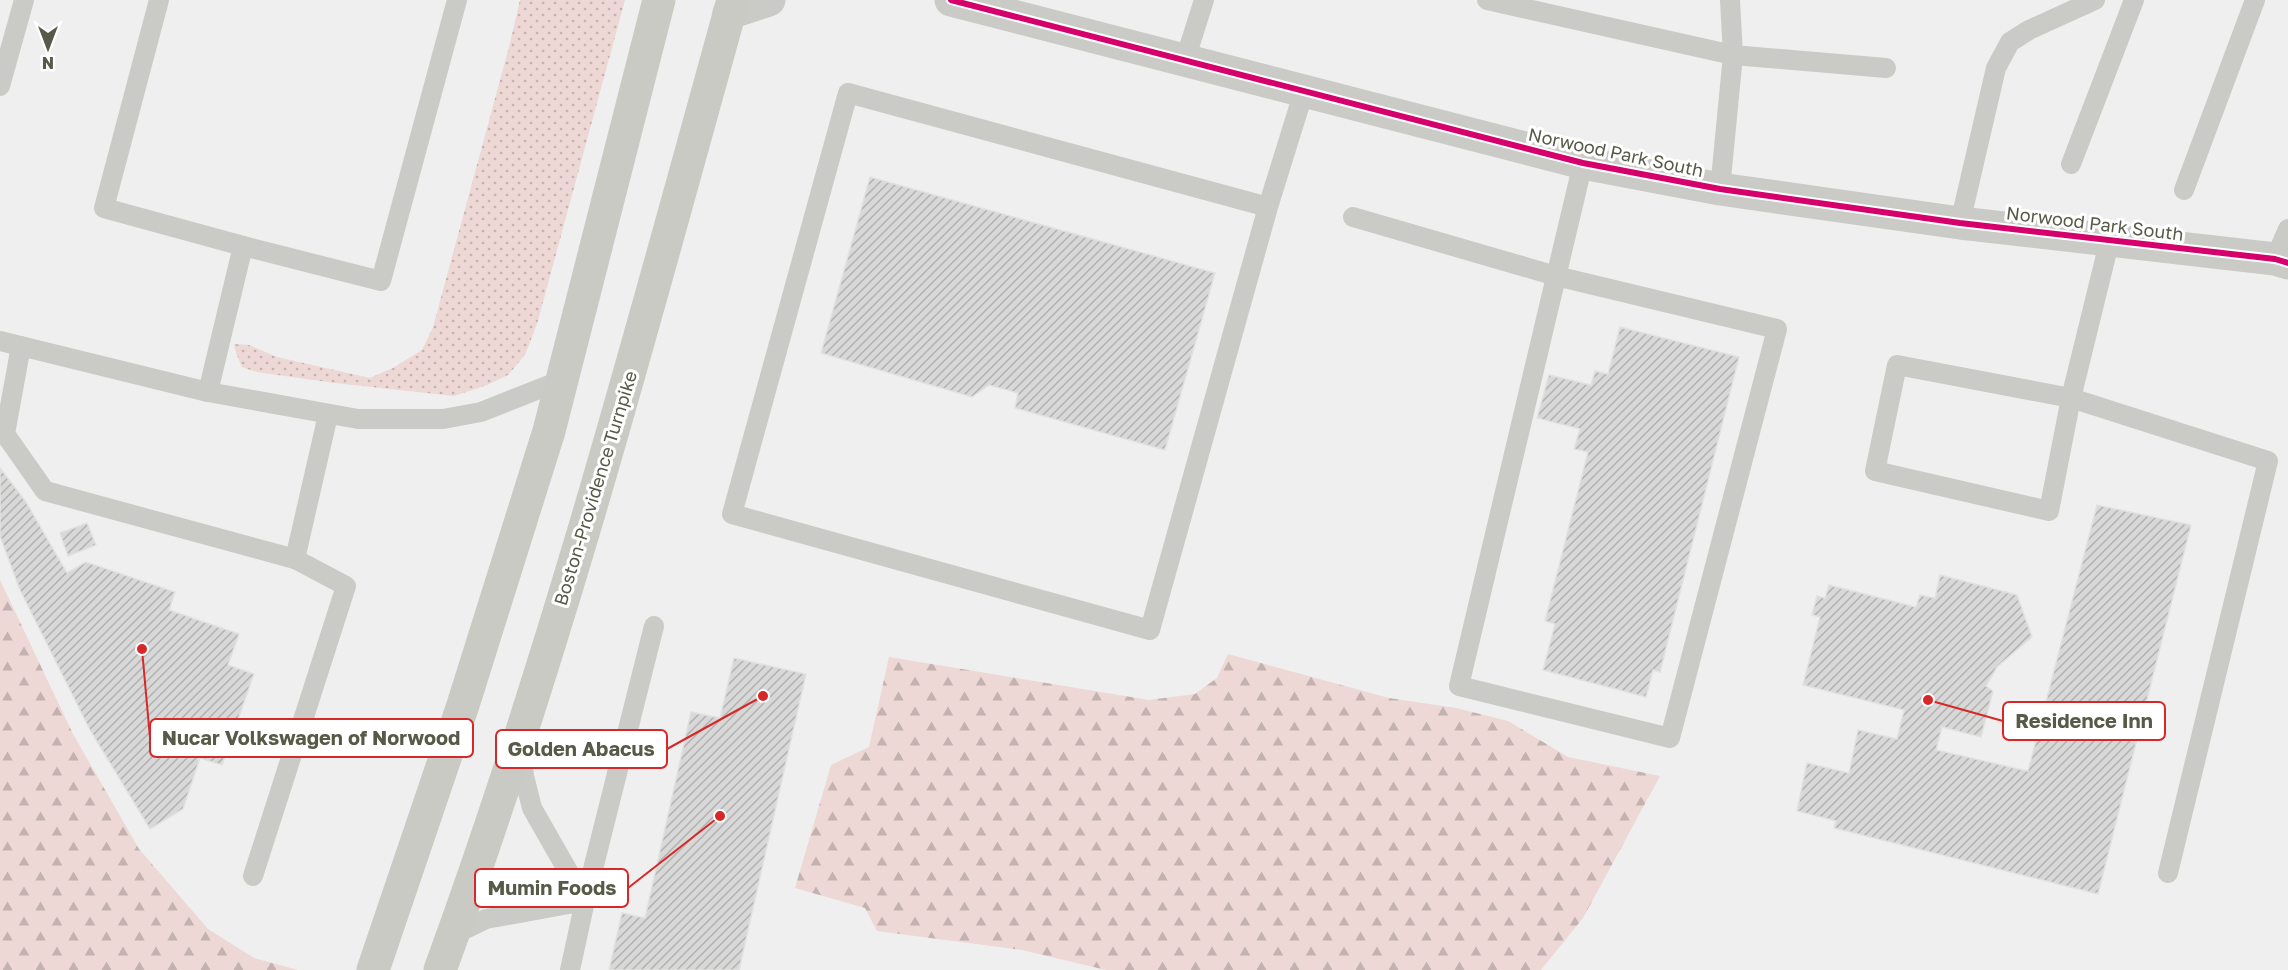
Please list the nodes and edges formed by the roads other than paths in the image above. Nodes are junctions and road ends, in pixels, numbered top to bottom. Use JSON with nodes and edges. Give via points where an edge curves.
{"nodes":[{"id":1,"x":24,"y":0,"type":"edge"},
{"id":2,"x":159,"y":0,"type":"edge"},
{"id":3,"x":458,"y":0,"type":"edge"},
{"id":4,"x":659,"y":0,"type":"edge"},
{"id":5,"x":769,"y":0,"type":"edge"},
{"id":6,"x":951,"y":0,"type":"edge"},
{"id":7,"x":1204,"y":0,"type":"edge"},
{"id":8,"x":1487,"y":0,"type":"edge"},
{"id":9,"x":1730,"y":0,"type":"edge"},
{"id":10,"x":2095,"y":0,"type":"edge"},
{"id":11,"x":2134,"y":0,"type":"edge"},
{"id":12,"x":2255,"y":0,"type":"edge"},
{"id":13,"x":731,"y":7,"type":"edge"},
{"id":14,"x":1733,"y":55,"type":"junction"},
{"id":15,"x":1185,"y":60,"type":"junction"},
{"id":16,"x":1886,"y":68,"type":"dead end"},
{"id":17,"x":0,"y":86,"type":"edge"},
{"id":18,"x":1304,"y":91,"type":"junction"},
{"id":19,"x":1583,"y":164,"type":"junction"},
{"id":20,"x":2071,"y":164,"type":"dead end"},
{"id":21,"x":1720,"y":189,"type":"junction"},
{"id":22,"x":2184,"y":190,"type":"dead end"},
{"id":23,"x":1268,"y":207,"type":"junction"},
{"id":24,"x":1353,"y":217,"type":"dead end"},
{"id":25,"x":1960,"y":223,"type":"junction"},
{"id":26,"x":2288,"y":229,"type":"edge"},
{"id":27,"x":2110,"y":239,"type":"junction"},
{"id":28,"x":243,"y":246,"type":"junction"},
{"id":29,"x":2282,"y":261,"type":"edge"},
{"id":30,"x":1556,"y":276,"type":"junction"},
{"id":31,"x":0,"y":341,"type":"edge"},
{"id":32,"x":21,"y":346,"type":"junction"},
{"id":33,"x":562,"y":380,"type":"junction"},
{"id":34,"x":208,"y":392,"type":"junction"},
{"id":35,"x":2071,"y":398,"type":"junction"},
{"id":36,"x":328,"y":415,"type":"junction"},
{"id":37,"x":294,"y":560,"type":"junction"},
{"id":38,"x":654,"y":626,"type":"dead end"},
{"id":39,"x":520,"y":737,"type":"junction"},
{"id":40,"x":2168,"y":873,"type":"dead end"},
{"id":41,"x":253,"y":876,"type":"dead end"},
{"id":42,"x":585,"y":901,"type":"junction"},
{"id":43,"x":453,"y":935,"type":"junction"},
{"id":44,"x":373,"y":970,"type":"edge"},
{"id":45,"x":440,"y":970,"type":"edge"},
{"id":46,"x":570,"y":970,"type":"edge"}],
"edges":[{"from":1,"to":17,"type":"lane"},
{"from":2,"to":28,"type":"lane","via":[[104,208]]},
{"from":3,"to":28,"type":"lane","via":[[381,281]]},
{"from":4,"to":33,"type":"main road"},
{"from":5,"to":13,"type":"street"},
{"from":6,"to":15,"type":"street","name":"Norwood Park South"},
{"from":7,"to":15,"type":"lane"},
{"from":8,"to":14,"type":"lane"},
{"from":9,"to":14,"type":"lane"},
{"from":10,"to":25,"type":"lane","via":[[2010,42],[1996,68]]},
{"from":11,"to":20,"type":"lane"},
{"from":12,"to":22,"type":"lane"},
{"from":13,"to":39,"type":"main road","name":"Boston-Providence Turnpike","via":[[622,403]]},
{"from":14,"to":16,"type":"lane"},
{"from":14,"to":21,"type":"lane"},
{"from":15,"to":18,"type":"street","name":"Norwood Park South"},
{"from":18,"to":19,"type":"street","name":"Norwood Park South"},
{"from":18,"to":23,"type":"lane"},
{"from":19,"to":21,"type":"street","name":"Norwood Park South"},
{"from":19,"to":30,"type":"lane"},
{"from":21,"to":25,"type":"street","name":"Norwood Park South"},
{"from":23,"to":23,"type":"lane","via":[[1150,630],[732,514],[848,93]]},
{"from":24,"to":30,"type":"lane"},
{"from":25,"to":27,"type":"street","name":"Norwood Park South"},
{"from":26,"to":29,"type":"lane"},
{"from":27,"to":29,"type":"street","name":"Norwood Park South"},
{"from":27,"to":35,"type":"lane"},
{"from":28,"to":34,"type":"lane"},
{"from":30,"to":30,"type":"lane","via":[[1459,686],[1670,738],[1777,329]]},
{"from":31,"to":32,"type":"lane"},
{"from":32,"to":34,"type":"lane"},
{"from":32,"to":37,"type":"lane","via":[[5,435],[45,491]]},
{"from":33,"to":36,"type":"lane","via":[[481,412],[443,418]]},
{"from":33,"to":44,"type":"main road","via":[[463,705]]},
{"from":34,"to":36,"type":"lane"},
{"from":35,"to":35,"type":"lane","via":[[2049,511],[1875,471],[1897,365]]},
{"from":35,"to":40,"type":"lane","via":[[2268,461]]},
{"from":36,"to":37,"type":"lane"},
{"from":37,"to":41,"type":"lane","via":[[346,586]]},
{"from":38,"to":42,"type":"lane"},
{"from":39,"to":42,"type":"lane","via":[[532,807]]},
{"from":39,"to":43,"type":"main road","name":"Boston-Providence Turnpike"},
{"from":42,"to":43,"type":"lane","via":[[486,919]]},
{"from":42,"to":46,"type":"lane"},
{"from":43,"to":45,"type":"main road","name":"Boston-Providence Turnpike"}]}
